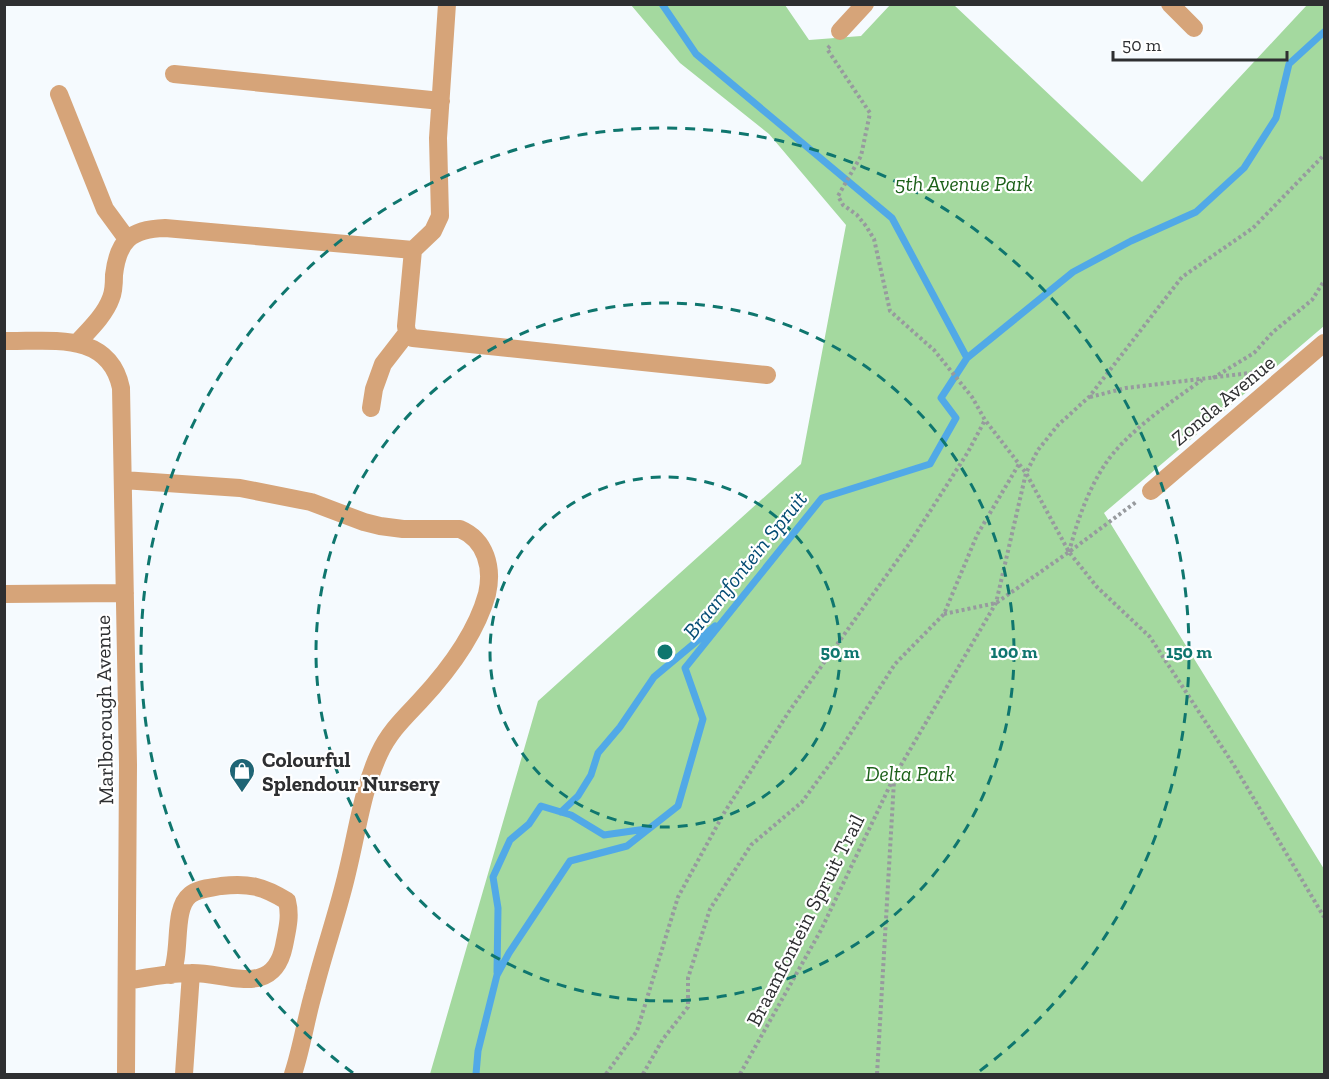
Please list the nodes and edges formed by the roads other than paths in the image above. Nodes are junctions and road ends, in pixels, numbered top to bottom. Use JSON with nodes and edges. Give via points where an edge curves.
{"nodes":[{"id":1,"x":447,"y":4,"type":"edge"},
{"id":2,"x":865,"y":4,"type":"edge"},
{"id":3,"x":1170,"y":4,"type":"edge"},
{"id":4,"x":1194,"y":28,"type":"dead end"},
{"id":5,"x":840,"y":31,"type":"road end"},
{"id":6,"x":174,"y":74,"type":"dead end"},
{"id":7,"x":59,"y":94,"type":"dead end"},
{"id":8,"x":441,"y":101,"type":"junction"},
{"id":9,"x":127,"y":239,"type":"junction"},
{"id":10,"x":413,"y":250,"type":"junction"},
{"id":11,"x":407,"y":333,"type":"junction"},
{"id":12,"x":4,"y":341,"type":"edge"},
{"id":13,"x":77,"y":343,"type":"junction"},
{"id":14,"x":1324,"y":343,"type":"edge"},
{"id":15,"x":767,"y":375,"type":"dead end"},
{"id":16,"x":371,"y":408,"type":"dead end"},
{"id":17,"x":123,"y":480,"type":"junction"},
{"id":18,"x":1150,"y":491,"type":"road end"},
{"id":19,"x":125,"y":593,"type":"junction"},
{"id":20,"x":4,"y":594,"type":"edge"},
{"id":21,"x":191,"y":973,"type":"junction"},
{"id":22,"x":171,"y":975,"type":"junction"},
{"id":23,"x":126,"y":981,"type":"junction"},
{"id":24,"x":126,"y":1074,"type":"edge"},
{"id":25,"x":184,"y":1074,"type":"edge"},
{"id":26,"x":293,"y":1074,"type":"edge"}],
"edges":[{"from":1,"to":8,"type":"street"},
{"from":2,"to":5,"type":"street"},
{"from":3,"to":4,"type":"street"},
{"from":6,"to":8,"type":"street"},
{"from":7,"to":9,"type":"street","via":[[105,209]]},
{"from":8,"to":10,"type":"street","via":[[439,220]]},
{"from":9,"to":10,"type":"street","via":[[149,228],[165,228]]},
{"from":9,"to":13,"type":"street","via":[[118,257],[111,300]]},
{"from":10,"to":11,"type":"street"},
{"from":11,"to":15,"type":"street","via":[[412,338]]},
{"from":11,"to":16,"type":"street","via":[[383,364]]},
{"from":12,"to":13,"type":"street"},
{"from":13,"to":17,"type":"street","name":"Marlborough Avenue","via":[[100,352],[117,371],[121,388]]},
{"from":14,"to":18,"type":"street","name":"Zonda Avenue"},
{"from":17,"to":19,"type":"street","name":"Marlborough Avenue"},
{"from":17,"to":26,"type":"street","via":[[240,488],[310,502],[380,526],[460,529],[468,532],[484,550],[489,580],[481,611],[464,645],[435,684],[389,733],[368,779],[333,930]]},
{"from":19,"to":20,"type":"street"},
{"from":19,"to":23,"type":"street","name":"Marlborough Avenue"},
{"from":21,"to":22,"type":"street"},
{"from":21,"to":22,"type":"street","via":[[242,980],[264,977],[276,966],[283,951],[290,916],[287,901],[267,889],[243,884],[201,889],[189,895],[180,916],[178,953]]},
{"from":21,"to":25,"type":"street"},
{"from":22,"to":23,"type":"street"},
{"from":23,"to":24,"type":"street","name":"Marlborough Avenue"}]}
